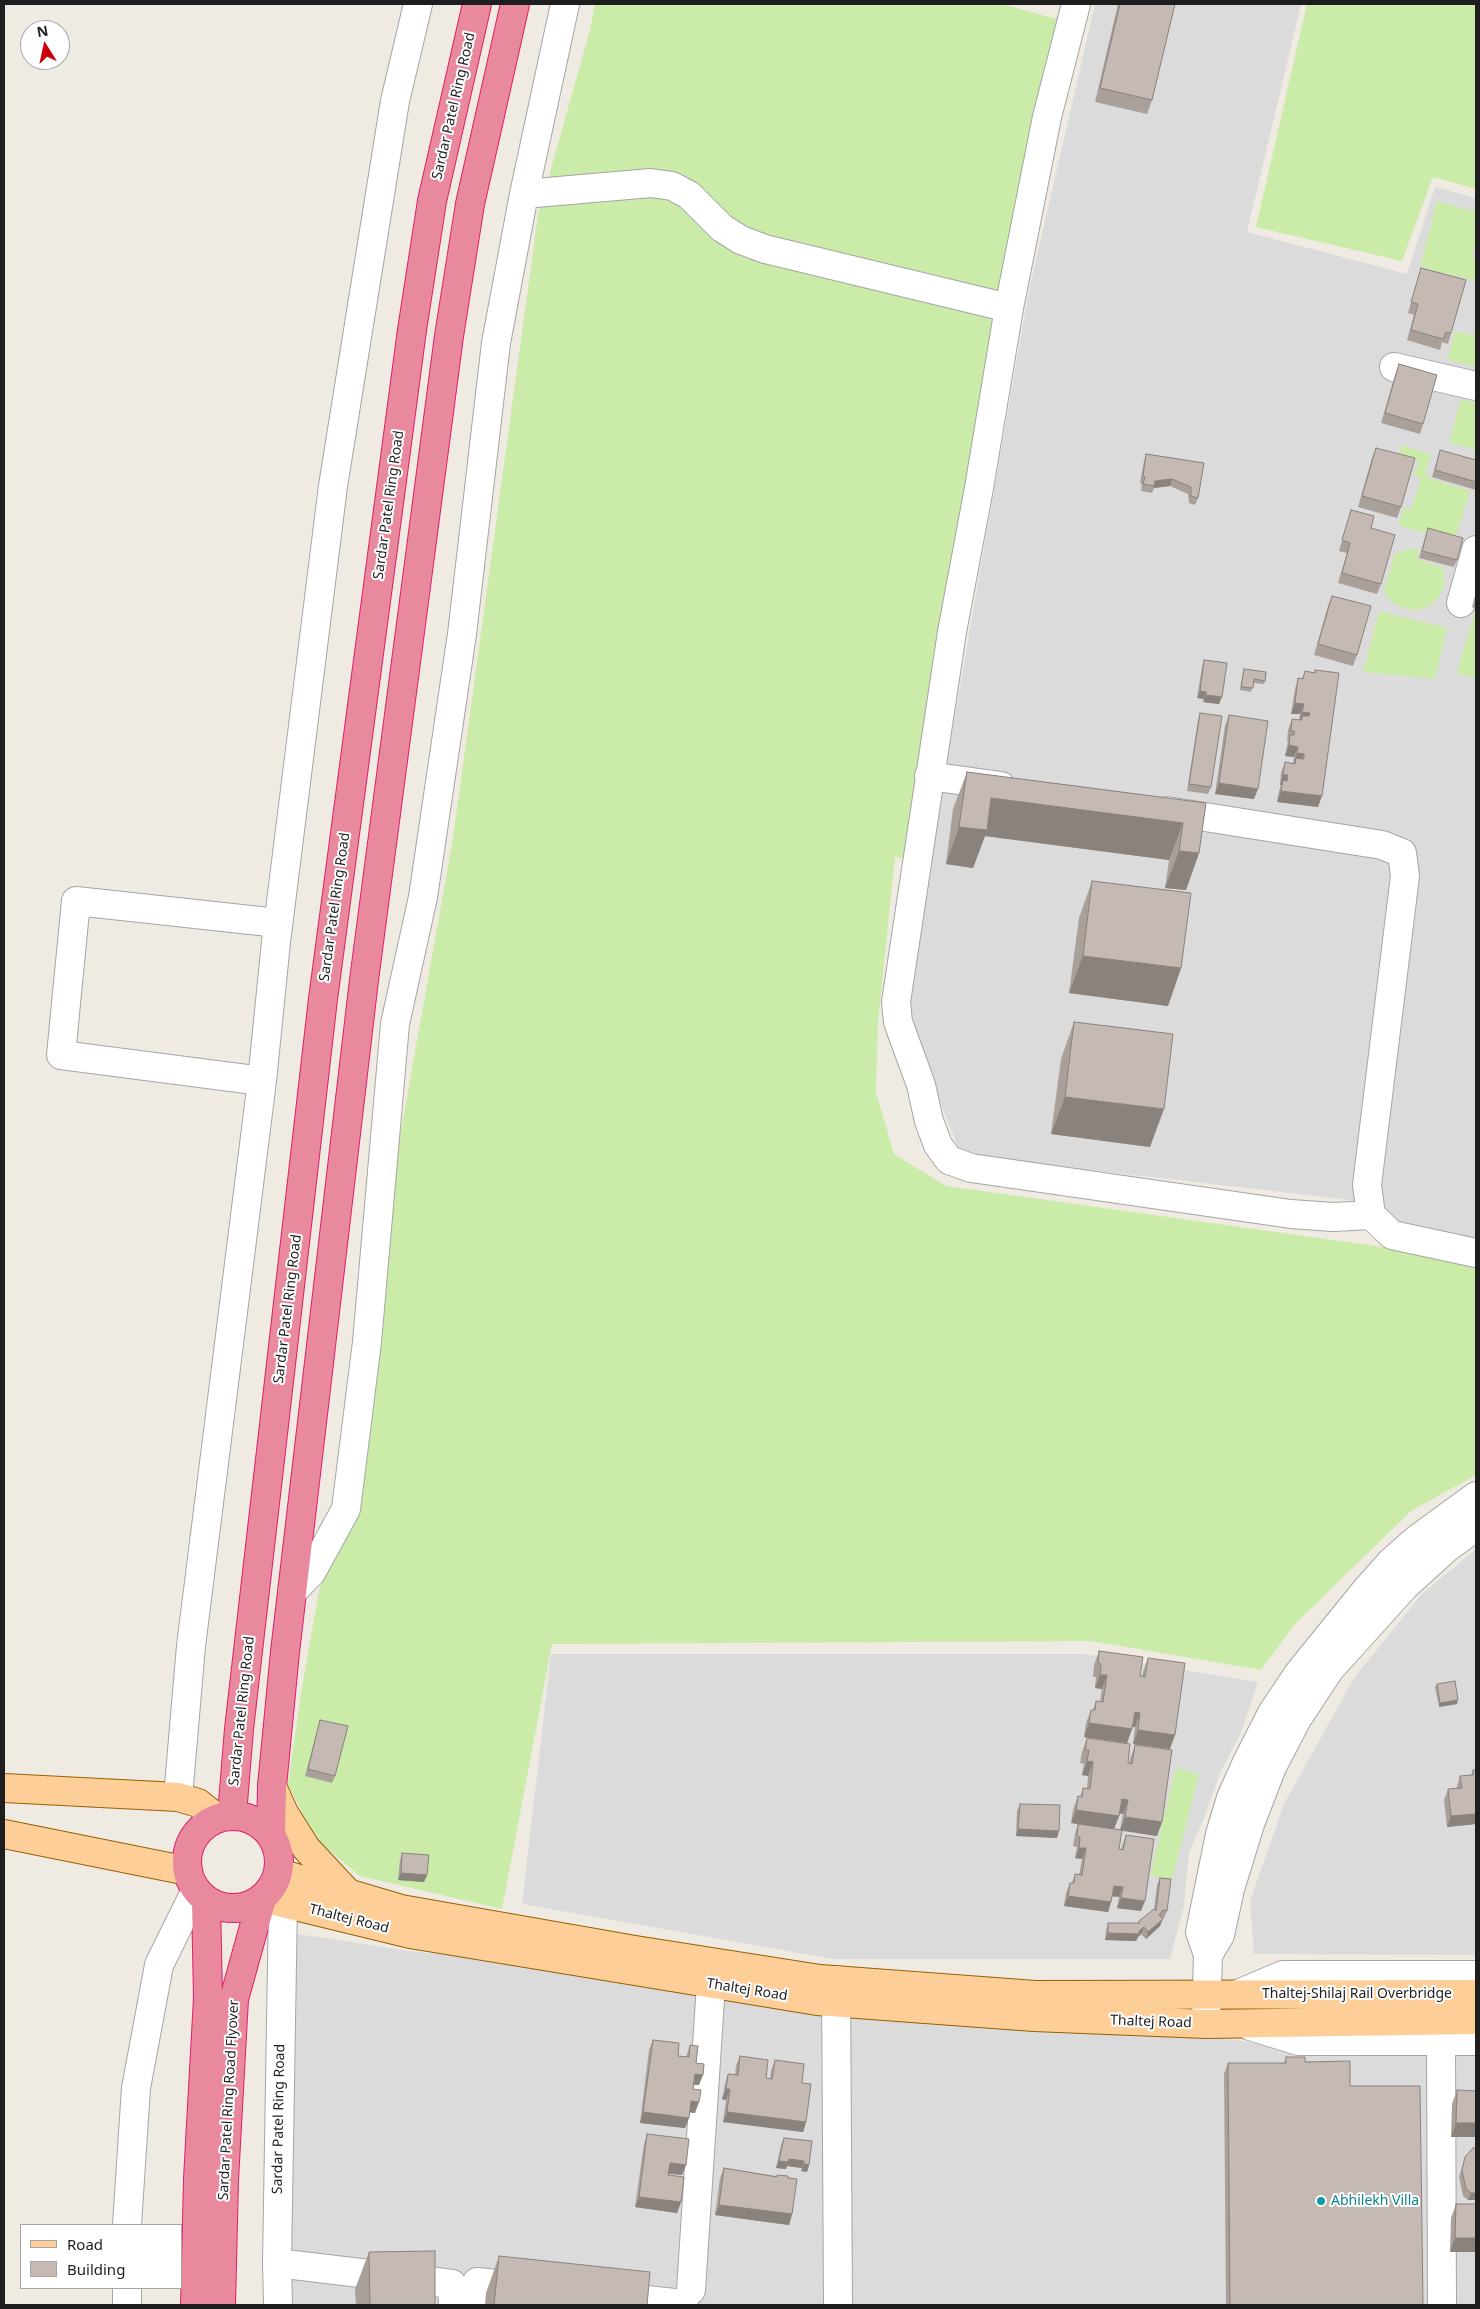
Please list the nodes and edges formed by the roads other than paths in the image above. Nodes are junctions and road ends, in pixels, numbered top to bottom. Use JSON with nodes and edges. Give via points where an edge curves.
{"nodes":[{"id":1,"x":418,"y":4,"type":"edge"},
{"id":2,"x":477,"y":4,"type":"edge"},
{"id":3,"x":515,"y":4,"type":"edge"},
{"id":4,"x":566,"y":4,"type":"edge"},
{"id":5,"x":1076,"y":4,"type":"edge"},
{"id":6,"x":524,"y":194,"type":"junction"},
{"id":7,"x":1009,"y":308,"type":"junction"},
{"id":8,"x":1394,"y":367,"type":"dead end"},
{"id":9,"x":1476,"y":386,"type":"edge"},
{"id":10,"x":1476,"y":550,"type":"edge"},
{"id":11,"x":1461,"y":602,"type":"dead end"},
{"id":12,"x":929,"y":776,"type":"junction"},
{"id":13,"x":1026,"y":790,"type":"edge"},
{"id":14,"x":1142,"y":807,"type":"edge"},
{"id":15,"x":278,"y":923,"type":"junction"},
{"id":16,"x":262,"y":1081,"type":"junction"},
{"id":17,"x":1371,"y":1215,"type":"junction"},
{"id":18,"x":1476,"y":1253,"type":"edge"},
{"id":19,"x":1476,"y":1496,"type":"edge"},
{"id":20,"x":1476,"y":1527,"type":"edge"},
{"id":21,"x":292,"y":1592,"type":"junction"},
{"id":22,"x":272,"y":1786,"type":"junction"},
{"id":23,"x":4,"y":1788,"type":"edge"},
{"id":24,"x":178,"y":1797,"type":"junction"},
{"id":25,"x":225,"y":1817,"type":"junction"},
{"id":26,"x":4,"y":1834,"type":"edge"},
{"id":27,"x":271,"y":1834,"type":"junction"},
{"id":28,"x":279,"y":1873,"type":"junction"},
{"id":29,"x":196,"y":1887,"type":"junction"},
{"id":30,"x":348,"y":1893,"type":"junction"},
{"id":31,"x":273,"y":1900,"type":"junction"},
{"id":32,"x":1208,"y":1955,"type":"junction"},
{"id":33,"x":1476,"y":1975,"type":"edge"},
{"id":34,"x":711,"y":1984,"type":"junction"},
{"id":35,"x":836,"y":1991,"type":"junction"},
{"id":36,"x":1206,"y":1994,"type":"junction"},
{"id":37,"x":1238,"y":1994,"type":"junction"},
{"id":38,"x":1476,"y":1994,"type":"edge"},
{"id":39,"x":1476,"y":2020,"type":"edge"},
{"id":40,"x":1240,"y":2023,"type":"junction"},
{"id":41,"x":1206,"y":2024,"type":"junction"},
{"id":42,"x":1441,"y":2041,"type":"junction"},
{"id":43,"x":1476,"y":2041,"type":"edge"},
{"id":44,"x":215,"y":2098,"type":"junction"},
{"id":45,"x":127,"y":2224,"type":"edge"},
{"id":46,"x":277,"y":2263,"type":"junction"},
{"id":47,"x":127,"y":2289,"type":"edge"},
{"id":48,"x":556,"y":2290,"type":"edge"},
{"id":49,"x":586,"y":2293,"type":"edge"},
{"id":50,"x":676,"y":2300,"type":"edge"},
{"id":51,"x":127,"y":2305,"type":"edge"},
{"id":52,"x":195,"y":2305,"type":"edge"},
{"id":53,"x":222,"y":2305,"type":"edge"},
{"id":54,"x":278,"y":2305,"type":"edge"},
{"id":55,"x":453,"y":2305,"type":"edge"},
{"id":56,"x":476,"y":2305,"type":"edge"},
{"id":57,"x":838,"y":2305,"type":"edge"},
{"id":58,"x":1442,"y":2305,"type":"edge"}],
"edges":[{"from":1,"to":15,"type":"street","via":[[395,101],[337,457]]},
{"from":2,"to":25,"type":"highway","name":"Sardar Patel Ring Road","via":[[432,201],[411,340],[323,998],[239,1730]]},
{"from":3,"to":21,"type":"highway","via":[[470,204],[449,336],[364,980]]},
{"from":4,"to":6,"type":"street"},
{"from":5,"to":7,"type":"street","via":[[1047,117]]},
{"from":6,"to":7,"type":"street","via":[[651,184],[672,186],[689,195],[722,228],[765,249]]},
{"from":6,"to":21,"type":"street","via":[[496,343],[462,634],[423,897],[395,1024],[367,1342],[346,1509],[311,1573]]},
{"from":7,"to":12,"type":"street"},
{"from":8,"to":9,"type":"street"},
{"from":10,"to":11,"type":"street"},
{"from":12,"to":13,"type":"street"},
{"from":12,"to":17,"type":"street","via":[[896,1002],[898,1022],[921,1085],[929,1121],[948,1160],[971,1168],[1292,1214]]},
{"from":14,"to":17,"type":"street","via":[[1382,845],[1402,853],[1404,876],[1367,1185]]},
{"from":15,"to":16,"type":"street"},
{"from":15,"to":16,"type":"street","via":[[76,901],[75,910],[61,1055]]},
{"from":16,"to":24,"type":"street","via":[[191,1646]]},
{"from":17,"to":18,"type":"street","via":[[1392,1235]]},
{"from":19,"to":32,"type":"street","via":[[1390,1562],[1303,1667],[1272,1713],[1231,1798],[1220,1834],[1200,1932]]},
{"from":20,"to":32,"type":"street","via":[[1448,1547],[1404,1587],[1330,1669],[1297,1719],[1272,1767],[1250,1824],[1220,1935]]},
{"from":21,"to":22,"type":"highway"},
{"from":22,"to":27,"type":"highway"},
{"from":22,"to":30,"type":"main road","via":[[306,1848]]},
{"from":23,"to":24,"type":"main road"},
{"from":24,"to":25,"type":"main road"},
{"from":25,"to":27,"type":"highway","via":[[247,1817]]},
{"from":25,"to":29,"type":"highway","via":[[205,1825],[194,1835],[188,1848],[186,1863]]},
{"from":26,"to":29,"type":"main road"},
{"from":27,"to":28,"type":"highway","via":[[278,1852]]},
{"from":28,"to":30,"type":"main road"},
{"from":28,"to":31,"type":"highway","via":[[272,1887]]},
{"from":29,"to":31,"type":"highway","via":[[220,1906],[234,1908]]},
{"from":29,"to":44,"type":"highway","name":"Sardar Patel Ring Road Flyover"},
{"from":29,"to":45,"type":"street","via":[[159,1966],[136,2088]]},
{"from":30,"to":35,"type":"main road","via":[[401,1910],[635,1950]]},
{"from":31,"to":34,"type":"main road","name":"Thaltej Road","via":[[410,1934]]},
{"from":31,"to":44,"type":"highway","name":"Sardar Patel Ring Road Flyover","via":[[234,1999]]},
{"from":31,"to":46,"type":"street","name":"Sardar Patel Ring Road"},
{"from":32,"to":36,"type":"street"},
{"from":33,"to":37,"type":"street","via":[[1283,1975]]},
{"from":34,"to":35,"type":"main road","name":"Thaltej Road"},
{"from":34,"to":50,"type":"street"},
{"from":35,"to":36,"type":"main road","name":"Thaltej-Shilaj Rail Overbridge"},
{"from":35,"to":41,"type":"main road","name":"Thaltej Road","via":[[1034,2017]]},
{"from":35,"to":57,"type":"street"},
{"from":36,"to":37,"type":"main road","name":"Thaltej-Shilaj Rail Overbridge"},
{"from":36,"to":41,"type":"street"},
{"from":37,"to":38,"type":"main road","name":"Thaltej-Shilaj Rail Overbridge"},
{"from":39,"to":40,"type":"main road","name":"Thaltej-Shilaj Rail Overbridge"},
{"from":40,"to":41,"type":"main road","name":"Thaltej Road"},
{"from":40,"to":42,"type":"street","via":[[1300,2041]]},
{"from":42,"to":43,"type":"street"},
{"from":42,"to":58,"type":"street"},
{"from":44,"to":52,"type":"highway","name":"Sardar Patel Ring Road Flyover","via":[[198,2179]]},
{"from":44,"to":53,"type":"highway","name":"Sardar Patel Ring Road Flyover"},
{"from":46,"to":54,"type":"street","name":"Sardar Patel Ring Road"},
{"from":46,"to":55,"type":"street","via":[[452,2284]]},
{"from":47,"to":51,"type":"street"},
{"from":48,"to":56,"type":"street","via":[[477,2282]]},
{"from":49,"to":50,"type":"street"}]}
